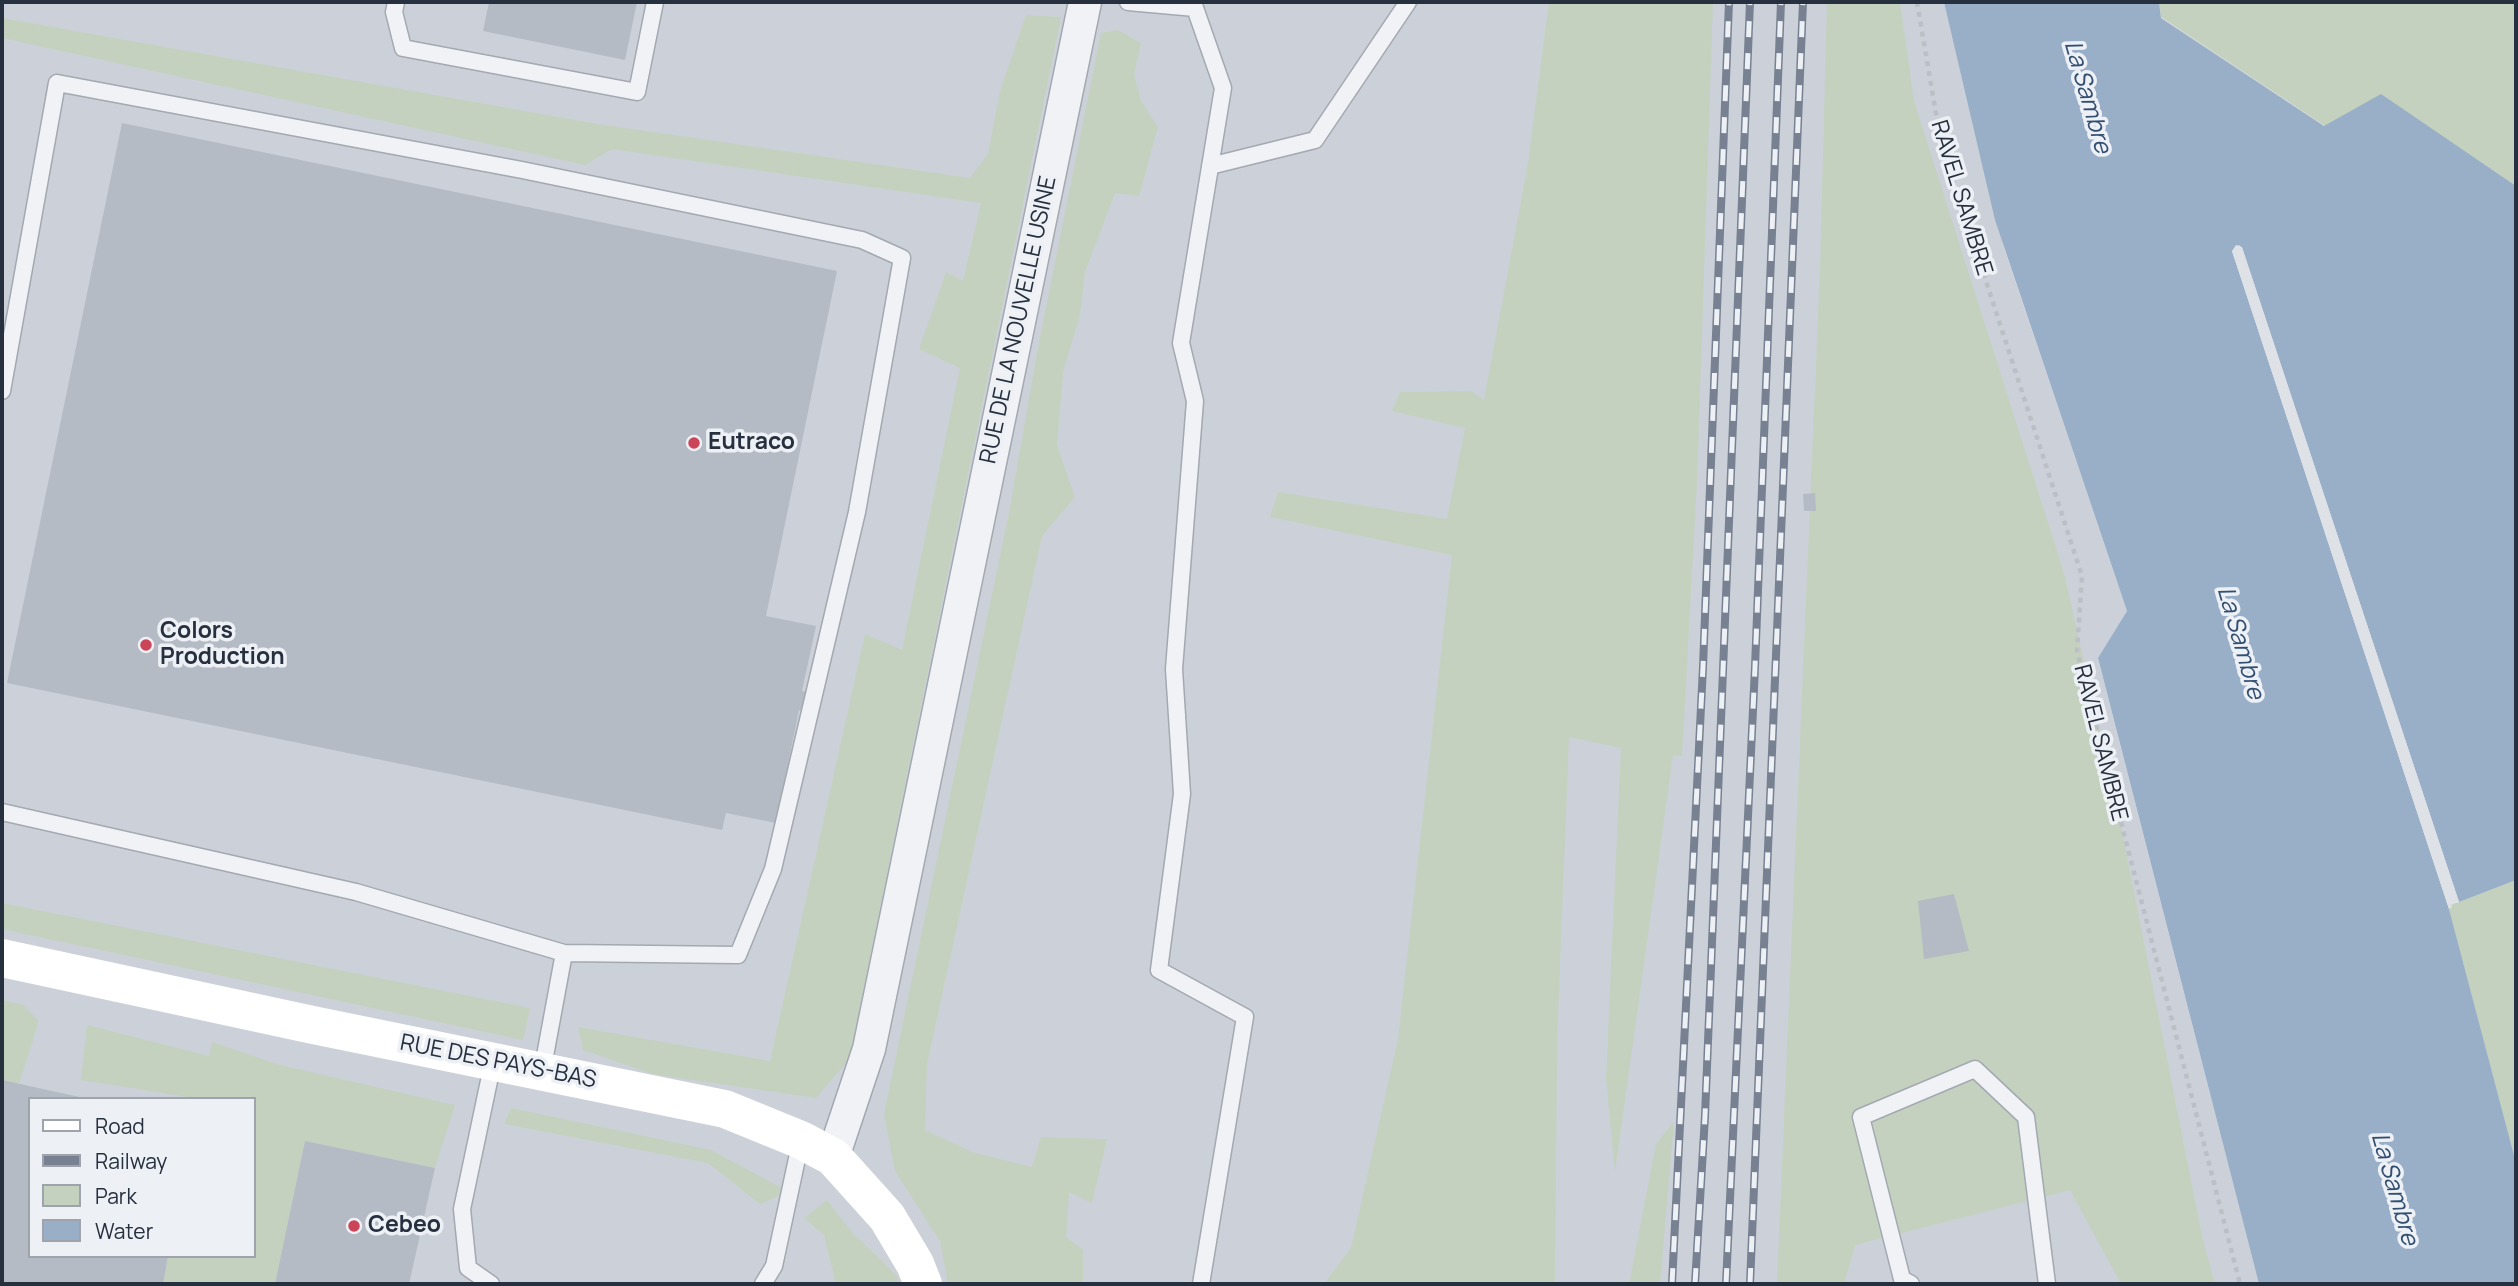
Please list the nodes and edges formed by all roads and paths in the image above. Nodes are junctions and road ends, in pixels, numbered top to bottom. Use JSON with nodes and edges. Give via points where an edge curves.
{"nodes":[{"id":1,"x":396,"y":2,"type":"edge"},
{"id":2,"x":655,"y":2,"type":"edge"},
{"id":3,"x":1084,"y":2,"type":"edge"},
{"id":4,"x":1128,"y":2,"type":"edge"},
{"id":5,"x":1408,"y":2,"type":"edge"},
{"id":6,"x":1917,"y":2,"type":"edge"},
{"id":7,"x":1194,"y":5,"type":"edge"},
{"id":8,"x":1210,"y":166,"type":"junction"},
{"id":9,"x":2,"y":391,"type":"edge"},
{"id":10,"x":2,"y":812,"type":"edge"},
{"id":11,"x":564,"y":953,"type":"junction"},
{"id":12,"x":2,"y":958,"type":"edge"},
{"id":13,"x":493,"y":1062,"type":"junction"},
{"id":14,"x":541,"y":1072,"type":"junction"},
{"id":15,"x":817,"y":1148,"type":"junction"},
{"id":16,"x":768,"y":1281,"type":"edge"},
{"id":17,"x":491,"y":1284,"type":"edge"},
{"id":18,"x":923,"y":1284,"type":"edge"},
{"id":19,"x":1201,"y":1284,"type":"edge"},
{"id":20,"x":1911,"y":1284,"type":"edge"},
{"id":21,"x":2047,"y":1284,"type":"edge"},
{"id":22,"x":2240,"y":1284,"type":"edge"}],
"edges":[{"from":1,"to":2,"type":"lane","via":[[403,48],[637,92]]},
{"from":3,"to":15,"type":"street","name":"RUE DE LA NOUVELLE USINE","via":[[869,1049]]},
{"from":4,"to":7,"type":"lane"},
{"from":5,"to":8,"type":"lane","via":[[1315,139]]},
{"from":6,"to":22,"type":"path","name":"RAVEL SAMBRE","via":[[1941,143],[2082,576],[2077,652]]},
{"from":7,"to":8,"type":"lane","via":[[1223,88]]},
{"from":8,"to":19,"type":"lane","via":[[1181,343],[1195,401],[1174,669],[1182,794],[1159,970],[1245,1017]]},
{"from":9,"to":11,"type":"lane","via":[[57,83],[522,170],[862,240],[902,258],[857,512],[780,843],[738,955]]},
{"from":10,"to":11,"type":"lane","via":[[356,892]]},
{"from":11,"to":14,"type":"lane"},
{"from":12,"to":13,"type":"street","name":"RUE DES PAYS-BAS"},
{"from":13,"to":14,"type":"street","name":"RUE DES PAYS-BAS"},
{"from":13,"to":17,"type":"lane","via":[[462,1209],[468,1268]]},
{"from":14,"to":15,"type":"street","name":"RUE DES PAYS-BAS","via":[[726,1109]]},
{"from":15,"to":16,"type":"lane"},
{"from":15,"to":18,"type":"street","name":"RUE DES PAYS-BAS","via":[[887,1217]]},
{"from":20,"to":21,"type":"lane","via":[[1902,1279],[1861,1117],[1975,1069],[2026,1117]]}]}
